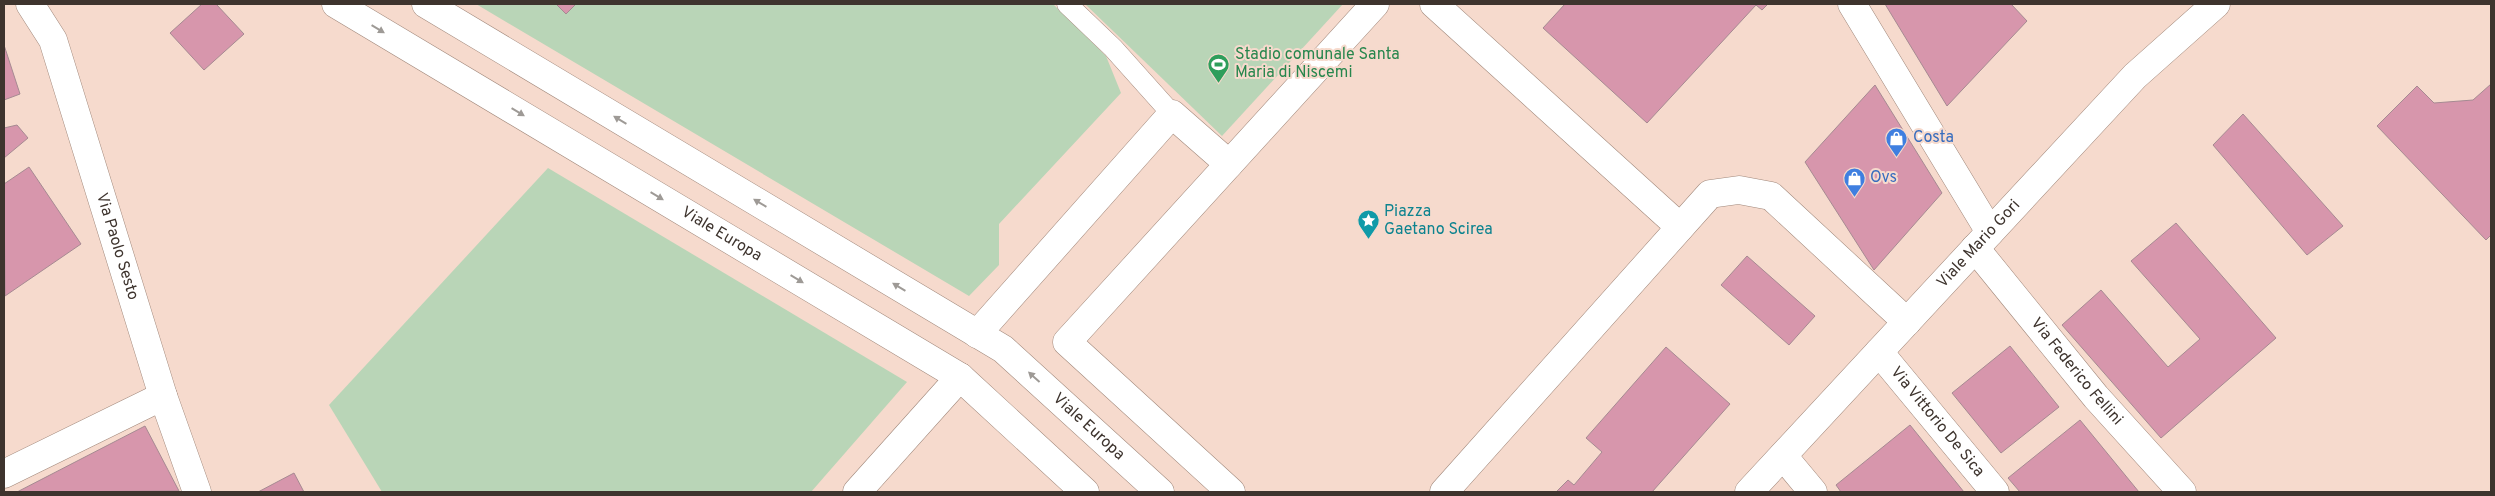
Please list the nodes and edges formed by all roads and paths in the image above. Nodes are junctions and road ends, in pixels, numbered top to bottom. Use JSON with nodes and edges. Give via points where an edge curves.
{"nodes":[{"id":1,"x":30,"y":4,"type":"edge"},
{"id":2,"x":336,"y":4,"type":"edge"},
{"id":3,"x":426,"y":4,"type":"edge"},
{"id":4,"x":1066,"y":4,"type":"edge"},
{"id":5,"x":1375,"y":4,"type":"edge"},
{"id":6,"x":1434,"y":4,"type":"edge"},
{"id":7,"x":1852,"y":4,"type":"edge"},
{"id":8,"x":2216,"y":4,"type":"edge"},
{"id":9,"x":1172,"y":114,"type":"junction"},
{"id":10,"x":1229,"y":164,"type":"junction"},
{"id":11,"x":1680,"y":227,"type":"junction"},
{"id":12,"x":1983,"y":240,"type":"junction"},
{"id":13,"x":1907,"y":322,"type":"junction"},
{"id":14,"x":977,"y":334,"type":"junction"},
{"id":15,"x":1879,"y":352,"type":"junction"},
{"id":16,"x":960,"y":377,"type":"junction"},
{"id":17,"x":163,"y":396,"type":"junction"},
{"id":18,"x":1783,"y":456,"type":"junction"},
{"id":19,"x":4,"y":474,"type":"edge"},
{"id":20,"x":197,"y":492,"type":"edge"},
{"id":21,"x":857,"y":492,"type":"edge"},
{"id":22,"x":1085,"y":492,"type":"edge"},
{"id":23,"x":1160,"y":492,"type":"edge"},
{"id":24,"x":1231,"y":492,"type":"edge"},
{"id":25,"x":1444,"y":492,"type":"edge"},
{"id":26,"x":1749,"y":492,"type":"edge"},
{"id":27,"x":1812,"y":492,"type":"edge"},
{"id":28,"x":1995,"y":492,"type":"edge"},
{"id":29,"x":2182,"y":492,"type":"edge"}],
"edges":[{"from":1,"to":17,"type":"street","name":"Via Paolo Sesto","via":[[54,40]]},
{"from":2,"to":16,"type":"street","name":"Viale Europa","one_way":true},
{"from":14,"to":3,"type":"street","name":"Viale Europa","one_way":true},
{"from":4,"to":9,"type":"lane","via":[[1113,48]]},
{"from":5,"to":10,"type":"street"},
{"from":6,"to":11,"type":"street"},
{"from":7,"to":12,"type":"street","name":"Via Federico Fellini"},
{"from":8,"to":12,"type":"street","name":"Viale Mario Gori","via":[[2135,76]]},
{"from":9,"to":10,"type":"street"},
{"from":9,"to":14,"type":"street"},
{"from":10,"to":24,"type":"street","via":[[1067,342]]},
{"from":11,"to":13,"type":"street","via":[[1710,194],[1739,190],[1771,196]]},
{"from":11,"to":25,"type":"street"},
{"from":12,"to":13,"type":"street","name":"Viale Mario Gori"},
{"from":12,"to":29,"type":"street","name":"Via Federico Fellini","via":[[2096,397]]},
{"from":13,"to":15,"type":"street","name":"Viale Mario Gori"},
{"from":23,"to":14,"type":"street","name":"Viale Europa","one_way":true,"via":[[1003,348]]},
{"from":15,"to":18,"type":"street","name":"Viale Mario Gori"},
{"from":15,"to":28,"type":"street","name":"Via Vittorio De Sica"},
{"from":16,"to":21,"type":"street"},
{"from":16,"to":22,"type":"street","name":"Viale Europa"},
{"from":17,"to":19,"type":"street"},
{"from":17,"to":20,"type":"street","name":"Via Paolo Sesto"},
{"from":18,"to":26,"type":"street","name":"Viale Mario Gori"},
{"from":18,"to":27,"type":"street"}]}
